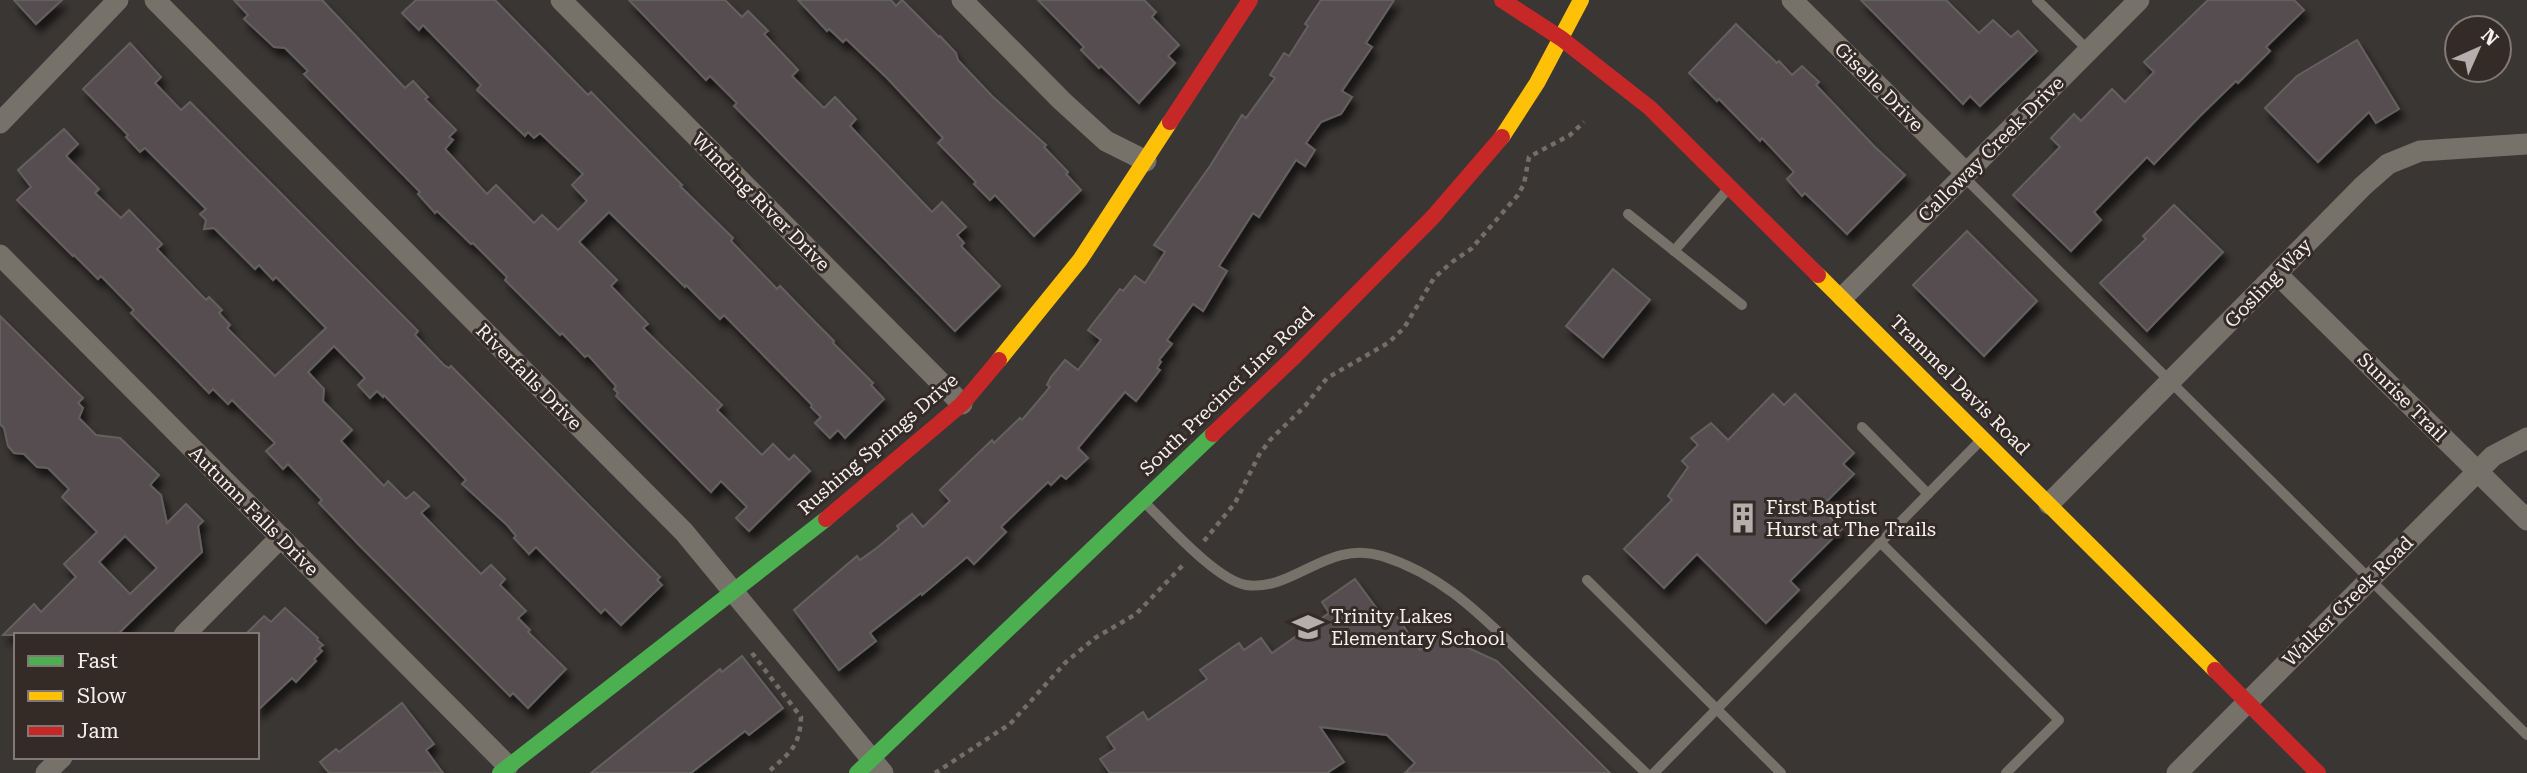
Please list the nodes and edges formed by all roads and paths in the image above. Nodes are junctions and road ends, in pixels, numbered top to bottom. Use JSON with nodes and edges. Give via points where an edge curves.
{"nodes":[{"id":1,"x":118,"y":0,"type":"edge"},
{"id":2,"x":155,"y":0,"type":"edge"},
{"id":3,"x":561,"y":0,"type":"edge"},
{"id":4,"x":962,"y":0,"type":"edge"},
{"id":5,"x":1250,"y":0,"type":"edge"},
{"id":6,"x":1502,"y":0,"type":"edge"},
{"id":7,"x":1581,"y":0,"type":"edge"},
{"id":8,"x":1792,"y":0,"type":"edge"},
{"id":9,"x":2037,"y":0,"type":"edge"},
{"id":10,"x":2139,"y":0,"type":"edge"},
{"id":11,"x":1562,"y":39,"type":"junction"},
{"id":12,"x":2089,"y":51,"type":"junction"},
{"id":13,"x":1584,"y":122,"type":"dead end"},
{"id":14,"x":0,"y":123,"type":"edge"},
{"id":15,"x":2527,"y":144,"type":"edge"},
{"id":16,"x":1146,"y":161,"type":"junction"},
{"id":17,"x":1965,"y":175,"type":"junction"},
{"id":18,"x":1730,"y":187,"type":"junction"},
{"id":19,"x":1628,"y":214,"type":"dead end"},
{"id":20,"x":1674,"y":251,"type":"junction"},
{"id":21,"x":0,"y":255,"type":"edge"},
{"id":22,"x":2277,"y":274,"type":"junction"},
{"id":23,"x":1843,"y":297,"type":"junction"},
{"id":24,"x":1742,"y":305,"type":"dead end"},
{"id":25,"x":2171,"y":382,"type":"junction"},
{"id":26,"x":962,"y":404,"type":"junction"},
{"id":27,"x":1861,"y":427,"type":"dead end"},
{"id":28,"x":1983,"y":438,"type":"junction"},
{"id":29,"x":2527,"y":438,"type":"edge"},
{"id":30,"x":2478,"y":472,"type":"junction"},
{"id":31,"x":1928,"y":494,"type":"junction"},
{"id":32,"x":1143,"y":502,"type":"junction"},
{"id":33,"x":2049,"y":504,"type":"junction"},
{"id":34,"x":2527,"y":520,"type":"edge"},
{"id":35,"x":281,"y":537,"type":"junction"},
{"id":36,"x":1881,"y":542,"type":"junction"},
{"id":37,"x":1195,"y":551,"type":"junction"},
{"id":38,"x":2370,"y":579,"type":"junction"},
{"id":39,"x":1587,"y":580,"type":"dead end"},
{"id":40,"x":734,"y":591,"type":"junction"},
{"id":41,"x":186,"y":633,"type":"edge"},
{"id":42,"x":748,"y":647,"type":"dead end"},
{"id":43,"x":2246,"y":702,"type":"junction"},
{"id":44,"x":1717,"y":709,"type":"junction"},
{"id":45,"x":2527,"y":735,"type":"edge"},
{"id":46,"x":60,"y":759,"type":"edge"},
{"id":47,"x":871,"y":769,"type":"edge"},
{"id":48,"x":504,"y":770,"type":"edge"},
{"id":49,"x":46,"y":773,"type":"edge"},
{"id":50,"x":766,"y":773,"type":"edge"},
{"id":51,"x":934,"y":773,"type":"edge"},
{"id":52,"x":1646,"y":773,"type":"edge"},
{"id":53,"x":1654,"y":773,"type":"edge"},
{"id":54,"x":1781,"y":773,"type":"edge"},
{"id":55,"x":2006,"y":773,"type":"edge"},
{"id":56,"x":2177,"y":773,"type":"edge"},
{"id":57,"x":2318,"y":773,"type":"edge"}],
"edges":[{"from":1,"to":14,"type":"street"},
{"from":2,"to":40,"type":"street","name":"Riverfalls Drive","via":[[684,532]]},
{"from":3,"to":26,"type":"street","name":"Winding River Drive"},
{"from":4,"to":16,"type":"street","via":[[1106,141]]},
{"from":5,"to":16,"type":"street","name":"Rushing Springs Drive"},
{"from":6,"to":11,"type":"street","name":"Trammel Davis Road"},
{"from":7,"to":11,"type":"street","name":"South Precinct Line Road"},
{"from":8,"to":17,"type":"street","name":"Giselle Drive"},
{"from":9,"to":12,"type":"lane"},
{"from":10,"to":12,"type":"street","name":"Calloway Creek Drive"},
{"from":11,"to":18,"type":"street","name":"Trammel Davis Road","via":[[1650,108]]},
{"from":11,"to":32,"type":"street","name":"South Precinct Line Road","via":[[1498,143],[1433,217]]},
{"from":12,"to":17,"type":"street","name":"Calloway Creek Drive"},
{"from":13,"to":37,"type":"path","via":[[1570,135],[1530,156],[1518,195],[1471,248],[1434,278],[1404,328],[1380,349],[1327,378],[1270,440],[1235,503]]},
{"from":15,"to":22,"type":"street","name":"Gosling Way","via":[[2420,151],[2388,164]]},
{"from":16,"to":26,"type":"street","name":"Rushing Springs Drive","via":[[1080,260]]},
{"from":17,"to":23,"type":"street","name":"Calloway Creek Drive"},
{"from":17,"to":25,"type":"lane"},
{"from":18,"to":20,"type":"lane"},
{"from":18,"to":23,"type":"street","name":"Trammel Davis Road"},
{"from":19,"to":20,"type":"lane"},
{"from":20,"to":24,"type":"lane"},
{"from":21,"to":35,"type":"street","name":"Autumn Falls Drive"},
{"from":22,"to":25,"type":"street","name":"Gosling Way"},
{"from":22,"to":30,"type":"street","name":"Sunrise Trail"},
{"from":23,"to":28,"type":"street","name":"Trammel Davis Road"},
{"from":25,"to":33,"type":"street","name":"Gosling Way"},
{"from":25,"to":38,"type":"lane"},
{"from":26,"to":40,"type":"street","name":"Rushing Springs Drive"},
{"from":27,"to":31,"type":"lane"},
{"from":28,"to":31,"type":"lane"},
{"from":28,"to":33,"type":"street","name":"Trammel Davis Road"},
{"from":29,"to":30,"type":"street","name":"Walker Creek Road","via":[[2493,456]]},
{"from":30,"to":34,"type":"street","name":"Sunrise Trail"},
{"from":30,"to":38,"type":"street","name":"Walker Creek Road"},
{"from":31,"to":36,"type":"lane"},
{"from":32,"to":37,"type":"lane"},
{"from":32,"to":47,"type":"street","name":"South Precinct Line Road"},
{"from":33,"to":43,"type":"street","name":"Trammel Davis Road"},
{"from":35,"to":41,"type":"street"},
{"from":35,"to":48,"type":"street","name":"Autumn Falls Drive"},
{"from":36,"to":44,"type":"lane"},
{"from":36,"to":55,"type":"lane","via":[[2059,720]]},
{"from":37,"to":51,"type":"path","via":[[1136,614],[1066,662],[1010,724]]},
{"from":37,"to":52,"type":"lane","via":[[1215,569],[1245,585],[1275,583],[1348,552],[1380,555],[1423,571],[1462,598]]},
{"from":38,"to":43,"type":"street","name":"Walker Creek Road"},
{"from":38,"to":45,"type":"lane"},
{"from":39,"to":44,"type":"lane"},
{"from":40,"to":47,"type":"street","name":"Riverfalls Drive"},
{"from":40,"to":48,"type":"street","name":"Rushing Springs Drive"},
{"from":42,"to":50,"type":"path","via":[[802,717],[801,734],[791,751]]},
{"from":43,"to":56,"type":"street","name":"Walker Creek Road"},
{"from":43,"to":57,"type":"street","name":"Trammel Davis Road"},
{"from":44,"to":53,"type":"lane"},
{"from":44,"to":54,"type":"lane"},
{"from":46,"to":49,"type":"street"}]}
